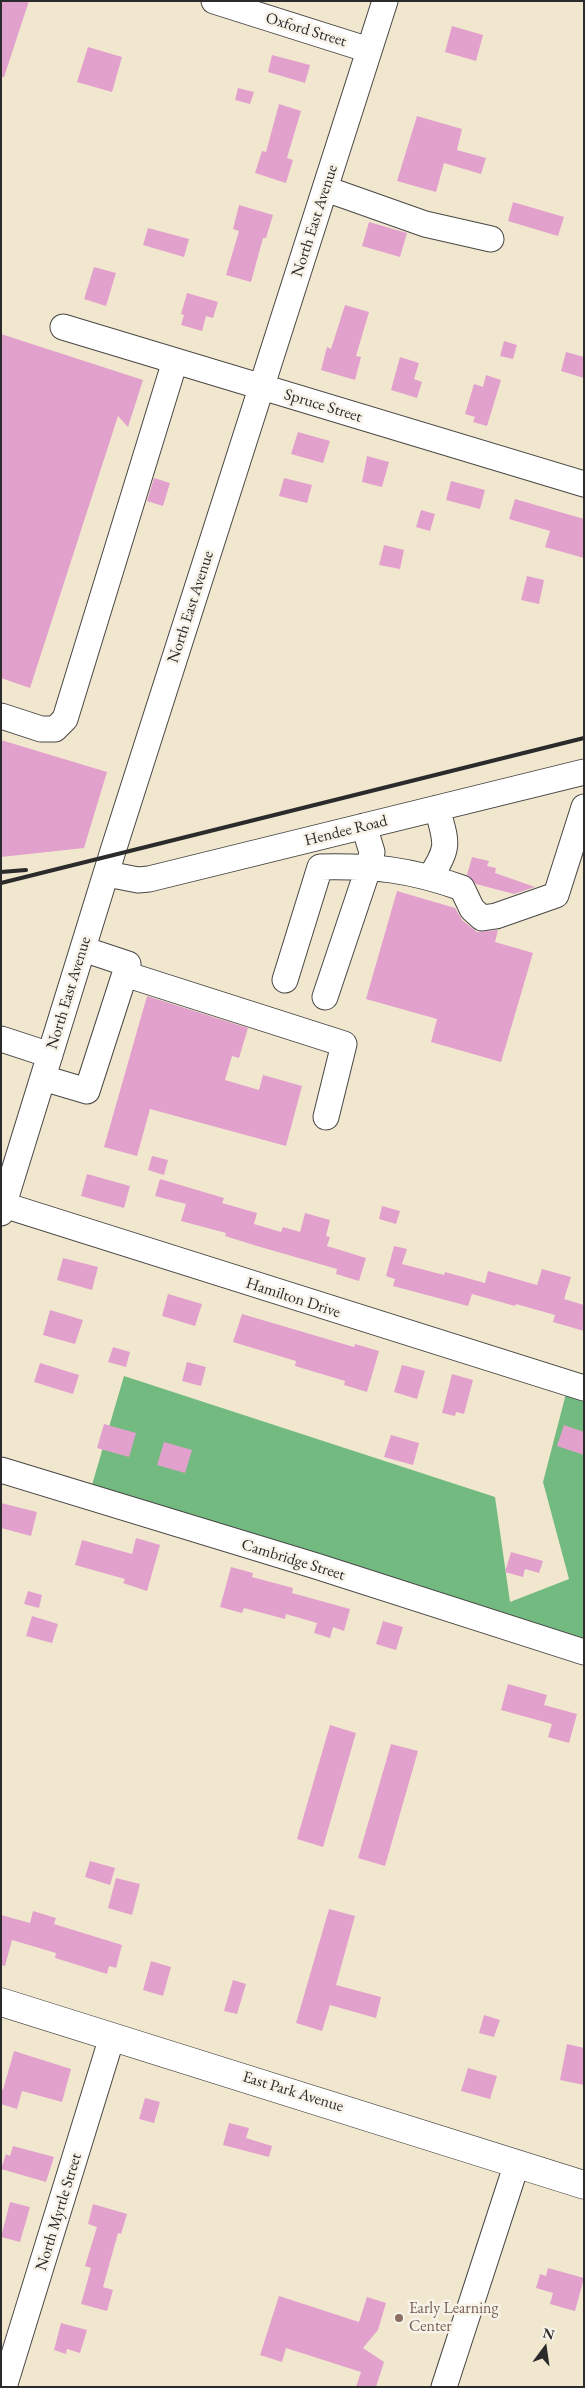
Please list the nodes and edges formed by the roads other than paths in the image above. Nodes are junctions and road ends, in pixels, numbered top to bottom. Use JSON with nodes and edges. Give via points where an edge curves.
{"nodes":[{"id":1,"x":214,"y":1,"type":"edge"},
{"id":2,"x":385,"y":1,"type":"edge"},
{"id":3,"x":370,"y":50,"type":"junction"},
{"id":4,"x":326,"y":189,"type":"junction"},
{"id":5,"x":491,"y":239,"type":"dead end"},
{"id":6,"x":62,"y":326,"type":"dead end"},
{"id":7,"x":175,"y":361,"type":"junction"},
{"id":8,"x":262,"y":387,"type":"junction"},
{"id":9,"x":584,"y":484,"type":"edge"},
{"id":10,"x":1,"y":716,"type":"edge"},
{"id":11,"x":573,"y":774,"type":"edge"},
{"id":12,"x":584,"y":799,"type":"edge"},
{"id":13,"x":584,"y":807,"type":"edge"},
{"id":14,"x":437,"y":808,"type":"junction"},
{"id":15,"x":364,"y":826,"type":"junction"},
{"id":16,"x":369,"y":866,"type":"junction"},
{"id":17,"x":107,"y":874,"type":"junction"},
{"id":18,"x":430,"y":877,"type":"junction"},
{"id":19,"x":83,"y":949,"type":"junction"},
{"id":20,"x":125,"y":974,"type":"junction"},
{"id":21,"x":285,"y":980,"type":"dead end"},
{"id":22,"x":325,"y":997,"type":"dead end"},
{"id":23,"x":1,"y":1040,"type":"edge"},
{"id":24,"x":50,"y":1054,"type":"junction"},
{"id":25,"x":43,"y":1078,"type":"junction"},
{"id":26,"x":326,"y":1117,"type":"dead end"},
{"id":27,"x":3,"y":1209,"type":"edge"},
{"id":28,"x":584,"y":1388,"type":"edge"},
{"id":29,"x":1,"y":1470,"type":"edge"},
{"id":30,"x":584,"y":1652,"type":"edge"},
{"id":31,"x":1,"y":2002,"type":"edge"},
{"id":32,"x":112,"y":2037,"type":"junction"},
{"id":33,"x":516,"y":2163,"type":"junction"},
{"id":34,"x":584,"y":2185,"type":"edge"},
{"id":35,"x":4,"y":2387,"type":"edge"},
{"id":36,"x":444,"y":2387,"type":"edge"}],
"edges":[{"from":1,"to":3,"type":"street","name":"Oxford Street"},
{"from":2,"to":3,"type":"street","name":"North East Avenue"},
{"from":3,"to":4,"type":"street","name":"North East Avenue"},
{"from":4,"to":5,"type":"street","via":[[425,224]]},
{"from":4,"to":8,"type":"street","name":"North East Avenue"},
{"from":6,"to":7,"type":"street","name":"Spruce Street"},
{"from":7,"to":8,"type":"street","name":"Spruce Street"},
{"from":7,"to":10,"type":"street","via":[[65,719],[55,730],[41,729]]},
{"from":8,"to":9,"type":"street","name":"Spruce Street"},
{"from":8,"to":17,"type":"street","name":"North East Avenue"},
{"from":11,"to":12,"type":"street","via":[[567,786]]},
{"from":11,"to":14,"type":"street","name":"Hendee Road"},
{"from":13,"to":18,"type":"street","via":[[556,895],[482,918],[472,909],[462,888]]},
{"from":14,"to":15,"type":"street","name":"Hendee Road"},
{"from":14,"to":18,"type":"street","via":[[447,843],[443,858]]},
{"from":15,"to":16,"type":"street","via":[[372,852]]},
{"from":15,"to":17,"type":"street","name":"Hendee Road","via":[[149,879]]},
{"from":16,"to":18,"type":"street"},
{"from":16,"to":21,"type":"street","via":[[320,867]]},
{"from":16,"to":22,"type":"street"},
{"from":17,"to":19,"type":"street","name":"North East Avenue"},
{"from":19,"to":20,"type":"street","via":[[128,964]]},
{"from":19,"to":24,"type":"street","name":"North East Avenue"},
{"from":20,"to":25,"type":"street","via":[[87,1091]]},
{"from":20,"to":26,"type":"street","via":[[344,1044]]},
{"from":23,"to":24,"type":"street"},
{"from":24,"to":25,"type":"street","name":"North East Avenue"},
{"from":25,"to":27,"type":"street","name":"North East Avenue"},
{"from":27,"to":28,"type":"street","name":"Hamilton Drive"},
{"from":29,"to":30,"type":"street","name":"Cambridge Street"},
{"from":31,"to":32,"type":"main road","name":"East Park Avenue"},
{"from":32,"to":33,"type":"main road","name":"East Park Avenue"},
{"from":32,"to":35,"type":"street","name":"North Myrtle Street"},
{"from":33,"to":34,"type":"main road","name":"East Park Avenue"},
{"from":33,"to":36,"type":"street"}]}
